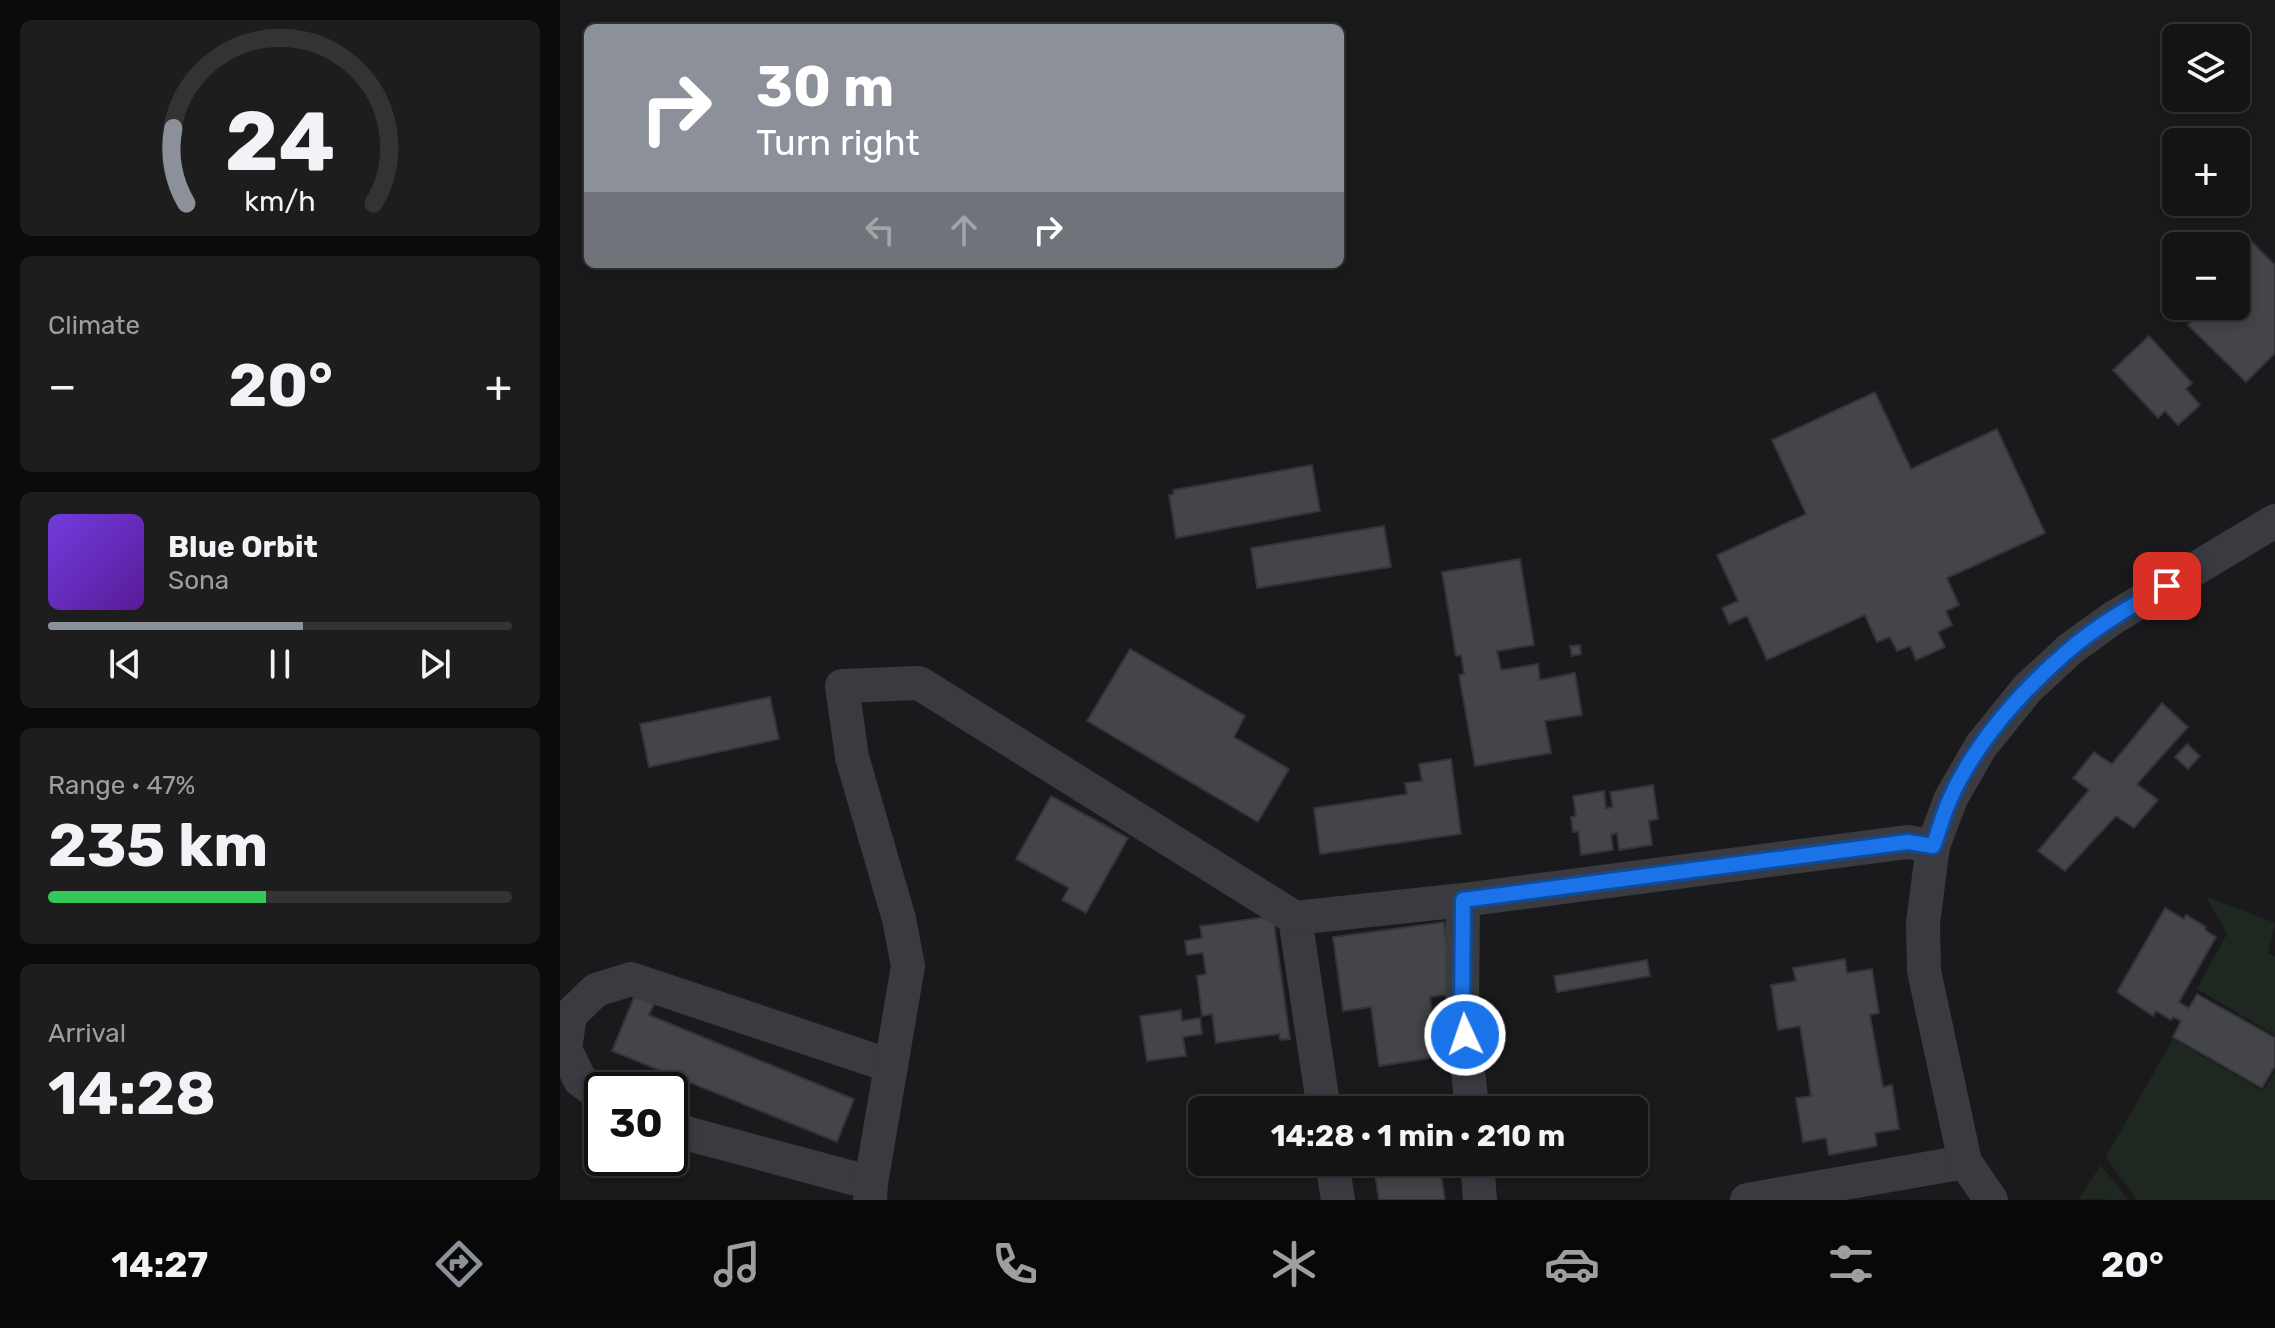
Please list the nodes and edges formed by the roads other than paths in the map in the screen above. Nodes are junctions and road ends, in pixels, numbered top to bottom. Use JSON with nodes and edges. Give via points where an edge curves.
{"nodes":[{"id":1,"x":2275,"y":521,"type":"edge"},
{"id":2,"x":1933,"y":846,"type":"junction"},
{"id":3,"x":1463,"y":900,"type":"junction"},
{"id":4,"x":1295,"y":918,"type":"junction"},
{"id":5,"x":891,"y":1066,"type":"junction"},
{"id":6,"x":584,"y":1083,"type":"edge"},
{"id":7,"x":1322,"y":1096,"type":"edge"},
{"id":8,"x":1471,"y":1096,"type":"edge"},
{"id":9,"x":688,"y":1134,"type":"edge"},
{"id":10,"x":1965,"y":1162,"type":"junction"},
{"id":11,"x":1334,"y":1176,"type":"edge"},
{"id":12,"x":1478,"y":1176,"type":"edge"},
{"id":13,"x":871,"y":1191,"type":"edge"},
{"id":14,"x":1338,"y":1200,"type":"edge"},
{"id":15,"x":1480,"y":1200,"type":"edge"},
{"id":16,"x":1747,"y":1200,"type":"edge"},
{"id":17,"x":1991,"y":1200,"type":"edge"}],
"edges":[{"from":1,"to":2,"type":"street","via":[[2113,618],[2048,669],[1981,746],[1951,798]]},
{"from":2,"to":3,"type":"street","via":[[1908,842]]},
{"from":2,"to":10,"type":"street","via":[[1923,923],[1924,971]]},
{"from":3,"to":4,"type":"street"},
{"from":3,"to":8,"type":"street","via":[[1462,1010]]},
{"from":4,"to":5,"type":"street","via":[[919,683],[842,686],[852,757],[908,966]]},
{"from":4,"to":7,"type":"street"},
{"from":5,"to":6,"type":"street","via":[[631,979],[596,990],[570,1015],[565,1049]]},
{"from":5,"to":13,"type":"street"},
{"from":9,"to":13,"type":"street"},
{"from":10,"to":16,"type":"street"},
{"from":10,"to":17,"type":"street"},
{"from":11,"to":14,"type":"street"},
{"from":12,"to":15,"type":"street"}]}
